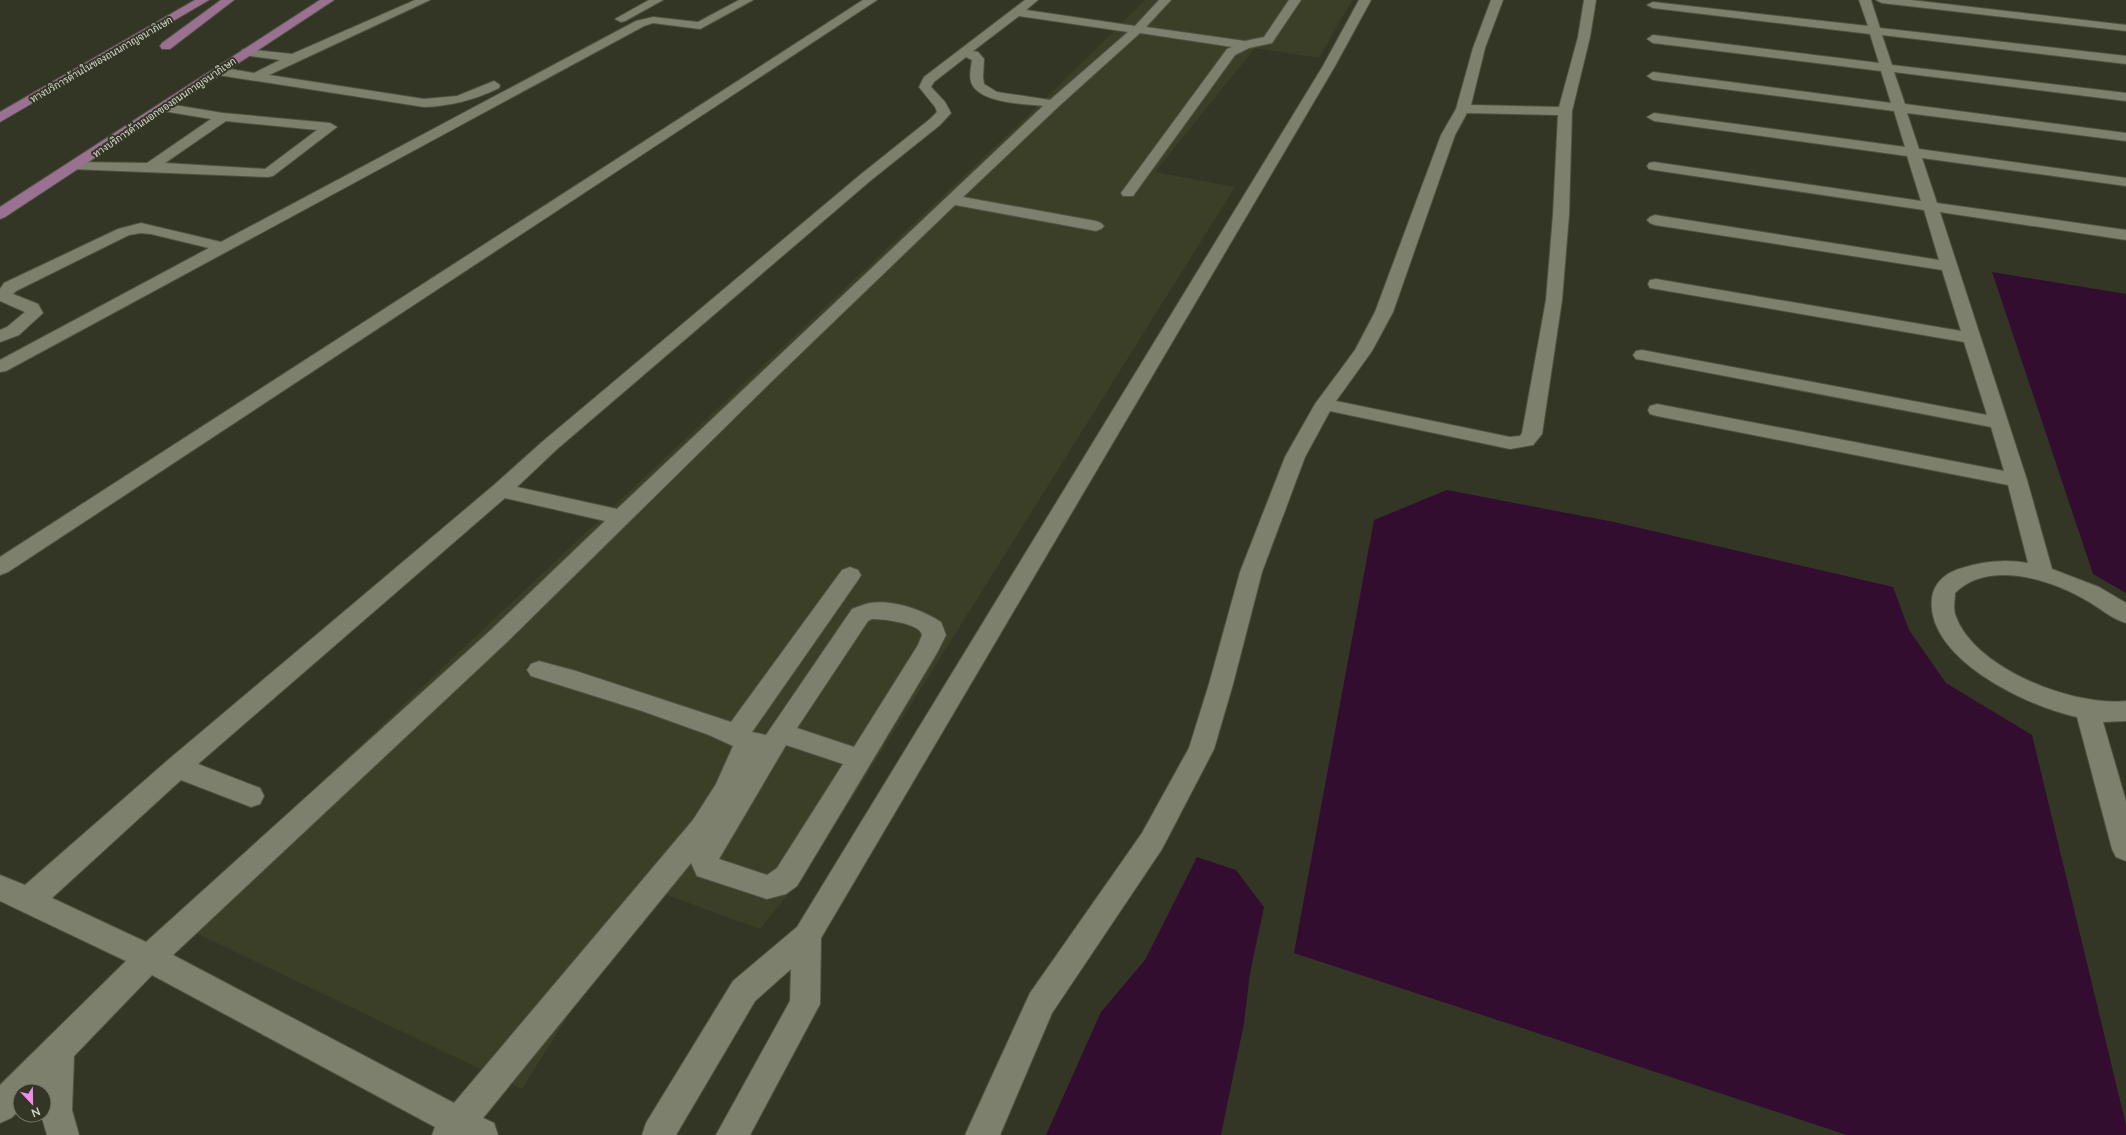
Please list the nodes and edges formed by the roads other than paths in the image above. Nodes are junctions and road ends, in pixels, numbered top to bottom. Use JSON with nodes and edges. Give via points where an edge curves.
{"nodes":[{"id":1,"x":203,"y":0,"type":"edge"},
{"id":2,"x":228,"y":0,"type":"edge"},
{"id":3,"x":328,"y":0,"type":"edge"},
{"id":4,"x":424,"y":0,"type":"edge"},
{"id":5,"x":657,"y":0,"type":"edge"},
{"id":6,"x":747,"y":0,"type":"edge"},
{"id":7,"x":871,"y":0,"type":"edge"},
{"id":8,"x":1166,"y":0,"type":"edge"},
{"id":9,"x":1294,"y":0,"type":"edge"},
{"id":10,"x":1365,"y":0,"type":"edge"},
{"id":11,"x":1497,"y":0,"type":"edge"},
{"id":12,"x":1590,"y":0,"type":"edge"},
{"id":13,"x":1865,"y":0,"type":"edge"},
{"id":14,"x":1882,"y":0,"type":"edge"},
{"id":15,"x":1653,"y":5,"type":"dead end"},
{"id":16,"x":1025,"y":6,"type":"edge"},
{"id":17,"x":1139,"y":28,"type":"junction"},
{"id":18,"x":2126,"y":28,"type":"edge"},
{"id":19,"x":1874,"y":30,"type":"junction"},
{"id":20,"x":1653,"y":39,"type":"dead end"},
{"id":21,"x":601,"y":44,"type":"junction"},
{"id":22,"x":1245,"y":45,"type":"junction"},
{"id":23,"x":166,"y":46,"type":"dead end"},
{"id":24,"x":621,"y":48,"type":"dead end"},
{"id":25,"x":247,"y":52,"type":"junction"},
{"id":26,"x":964,"y":52,"type":"junction"},
{"id":27,"x":293,"y":58,"type":"junction"},
{"id":28,"x":2126,"y":60,"type":"edge"},
{"id":29,"x":543,"y":61,"type":"dead end"},
{"id":30,"x":1886,"y":67,"type":"junction"},
{"id":31,"x":218,"y":71,"type":"junction"},
{"id":32,"x":258,"y":76,"type":"junction"},
{"id":33,"x":1654,"y":76,"type":"dead end"},
{"id":34,"x":502,"y":81,"type":"dead end"},
{"id":35,"x":2126,"y":97,"type":"edge"},
{"id":36,"x":1053,"y":104,"type":"junction"},
{"id":37,"x":162,"y":107,"type":"junction"},
{"id":38,"x":1899,"y":108,"type":"junction"},
{"id":39,"x":1463,"y":109,"type":"junction"},
{"id":40,"x":1565,"y":111,"type":"junction"},
{"id":41,"x":223,"y":117,"type":"junction"},
{"id":42,"x":1654,"y":117,"type":"dead end"},
{"id":43,"x":0,"y":118,"type":"edge"},
{"id":44,"x":2126,"y":137,"type":"edge"},
{"id":45,"x":1913,"y":153,"type":"junction"},
{"id":46,"x":76,"y":166,"type":"junction"},
{"id":47,"x":1654,"y":166,"type":"dead end"},
{"id":48,"x":150,"y":167,"type":"junction"},
{"id":49,"x":2126,"y":182,"type":"edge"},
{"id":50,"x":1128,"y":193,"type":"dead end"},
{"id":51,"x":953,"y":200,"type":"junction"},
{"id":52,"x":1930,"y":207,"type":"junction"},
{"id":53,"x":0,"y":214,"type":"edge"},
{"id":54,"x":1655,"y":220,"type":"dead end"},
{"id":55,"x":1096,"y":226,"type":"dead end"},
{"id":56,"x":2126,"y":235,"type":"edge"},
{"id":57,"x":223,"y":247,"type":"junction"},
{"id":58,"x":1949,"y":266,"type":"junction"},
{"id":59,"x":1656,"y":284,"type":"dead end"},
{"id":60,"x":0,"y":337,"type":"edge"},
{"id":61,"x":1972,"y":338,"type":"junction"},
{"id":62,"x":1642,"y":355,"type":"dead end"},
{"id":63,"x":0,"y":367,"type":"edge"},
{"id":64,"x":1324,"y":404,"type":"junction"},
{"id":65,"x":1657,"y":410,"type":"dead end"},
{"id":66,"x":1999,"y":423,"type":"junction"},
{"id":67,"x":2017,"y":480,"type":"junction"},
{"id":68,"x":501,"y":490,"type":"junction"},
{"id":69,"x":620,"y":517,"type":"junction"},
{"id":70,"x":0,"y":567,"type":"edge"},
{"id":71,"x":2042,"y":573,"type":"junction"},
{"id":72,"x":850,"y":575,"type":"dead end"},
{"id":73,"x":2126,"y":615,"type":"edge"},
{"id":74,"x":539,"y":670,"type":"dead end"},
{"id":75,"x":2126,"y":711,"type":"edge"},
{"id":76,"x":2088,"y":712,"type":"junction"},
{"id":77,"x":759,"y":739,"type":"junction"},
{"id":78,"x":859,"y":759,"type":"junction"},
{"id":79,"x":177,"y":767,"type":"junction"},
{"id":80,"x":251,"y":796,"type":"dead end"},
{"id":81,"x":2126,"y":849,"type":"edge"},
{"id":82,"x":9,"y":893,"type":"edge"},
{"id":83,"x":807,"y":936,"type":"junction"},
{"id":84,"x":149,"y":958,"type":"junction"},
{"id":85,"x":59,"y":1050,"type":"junction"},
{"id":86,"x":0,"y":1107,"type":"edge"},
{"id":87,"x":463,"y":1131,"type":"edge"},
{"id":88,"x":984,"y":1134,"type":"edge"},
{"id":89,"x":63,"y":1135,"type":"edge"},
{"id":90,"x":658,"y":1135,"type":"edge"},
{"id":91,"x":732,"y":1135,"type":"edge"}],
"edges":[{"from":1,"to":43,"type":"main road","name":"ทางบริการด้านในของถนนกาญจนาภิเษก"},
{"from":2,"to":23,"type":"main road"},
{"from":3,"to":25,"type":"main road","name":"ทางบริการด้านนอกของถนนกาญจนาภิเษก"},
{"from":4,"to":27,"type":"street"},
{"from":5,"to":29,"type":"street"},
{"from":6,"to":21,"type":"street","via":[[700,26],[645,21]]},
{"from":7,"to":70,"type":"street"},
{"from":8,"to":17,"type":"street"},
{"from":9,"to":22,"type":"street","via":[[1272,37]]},
{"from":10,"to":83,"type":"street","via":[[1329,66]]},
{"from":11,"to":39,"type":"street","via":[[1478,48]]},
{"from":12,"to":40,"type":"street","via":[[1584,37]]},
{"from":13,"to":19,"type":"street"},
{"from":14,"to":18,"type":"street"},
{"from":15,"to":19,"type":"street"},
{"from":16,"to":17,"type":"street"},
{"from":16,"to":26,"type":"street"},
{"from":17,"to":22,"type":"street"},
{"from":17,"to":36,"type":"street"},
{"from":19,"to":28,"type":"street"},
{"from":19,"to":30,"type":"street"},
{"from":20,"to":30,"type":"street"},
{"from":21,"to":24,"type":"street"},
{"from":21,"to":57,"type":"street"},
{"from":22,"to":50,"type":"street","via":[[1231,52]]},
{"from":25,"to":27,"type":"street"},
{"from":25,"to":31,"type":"main road","name":"ทางบริการด้านนอกของถนนกาญจนาภิเษก"},
{"from":26,"to":36,"type":"street","via":[[978,59],[975,77],[985,91],[994,95]]},
{"from":26,"to":68,"type":"street","via":[[926,83],[927,92],[943,109],[944,114],[852,188],[549,446]]},
{"from":27,"to":32,"type":"street"},
{"from":30,"to":35,"type":"street"},
{"from":30,"to":38,"type":"street"},
{"from":31,"to":32,"type":"street"},
{"from":31,"to":37,"type":"main road","name":"ทางบริการด้านนอกของถนนกาญจนาภิเษก"},
{"from":32,"to":34,"type":"street","via":[[424,103],[453,102],[468,98]]},
{"from":33,"to":38,"type":"street"},
{"from":36,"to":51,"type":"street"},
{"from":37,"to":41,"type":"street"},
{"from":37,"to":46,"type":"main road","name":"ทางบริการด้านนอกของถนนกาญจนาภิเษก"},
{"from":38,"to":44,"type":"street"},
{"from":38,"to":45,"type":"street"},
{"from":39,"to":40,"type":"street"},
{"from":39,"to":64,"type":"street","via":[[1448,135],[1384,312],[1363,351]]},
{"from":40,"to":64,"type":"street","via":[[1561,215],[1554,300],[1532,434],[1526,441],[1510,443]]},
{"from":41,"to":48,"type":"street"},
{"from":41,"to":48,"type":"street","via":[[330,127],[268,173]]},
{"from":42,"to":45,"type":"street"},
{"from":45,"to":49,"type":"street"},
{"from":45,"to":52,"type":"street"},
{"from":46,"to":48,"type":"street"},
{"from":46,"to":53,"type":"main road","name":"ทางบริการด้านนอกของถนนกาญจนาภิเษก"},
{"from":47,"to":52,"type":"street"},
{"from":51,"to":55,"type":"street"},
{"from":51,"to":69,"type":"street"},
{"from":52,"to":56,"type":"street"},
{"from":52,"to":58,"type":"street"},
{"from":54,"to":58,"type":"street"},
{"from":57,"to":60,"type":"street","via":[[150,229],[141,228],[124,232],[10,287],[3,296],[32,308],[34,313],[18,327]]},
{"from":57,"to":63,"type":"street"},
{"from":58,"to":61,"type":"street"},
{"from":59,"to":61,"type":"street"},
{"from":61,"to":66,"type":"street"},
{"from":62,"to":66,"type":"street"},
{"from":64,"to":88,"type":"street","via":[[1295,457],[1251,572],[1201,749],[1152,841],[1041,1002]]},
{"from":65,"to":67,"type":"street"},
{"from":66,"to":67,"type":"street"},
{"from":67,"to":71,"type":"street"},
{"from":68,"to":69,"type":"street"},
{"from":68,"to":79,"type":"street"},
{"from":69,"to":84,"type":"street","via":[[409,721]]},
{"from":71,"to":73,"type":"street","via":[[2093,594],[2113,604]]},
{"from":71,"to":76,"type":"street","via":[[1992,568],[1962,575],[1944,590],[1943,613],[1958,641],[1989,669],[2031,693]]},
{"from":72,"to":77,"type":"street"},
{"from":74,"to":77,"type":"street"},
{"from":75,"to":76,"type":"street"},
{"from":76,"to":81,"type":"street"},
{"from":77,"to":78,"type":"street"},
{"from":77,"to":78,"type":"street","via":[[704,861],[707,867],[767,887],[776,885],[787,877]]},
{"from":77,"to":78,"type":"street","via":[[860,615],[871,610],[886,611],[926,622],[933,628],[934,635],[929,647]]},
{"from":77,"to":87,"type":"street","via":[[703,828]]},
{"from":79,"to":80,"type":"street"},
{"from":79,"to":82,"type":"street"},
{"from":82,"to":84,"type":"street"},
{"from":83,"to":90,"type":"street","via":[[744,991]]},
{"from":83,"to":91,"type":"street","via":[[805,1004]]},
{"from":84,"to":85,"type":"street"},
{"from":84,"to":87,"type":"street"},
{"from":85,"to":86,"type":"street"},
{"from":85,"to":89,"type":"street","via":[[56,1110]]}]}
